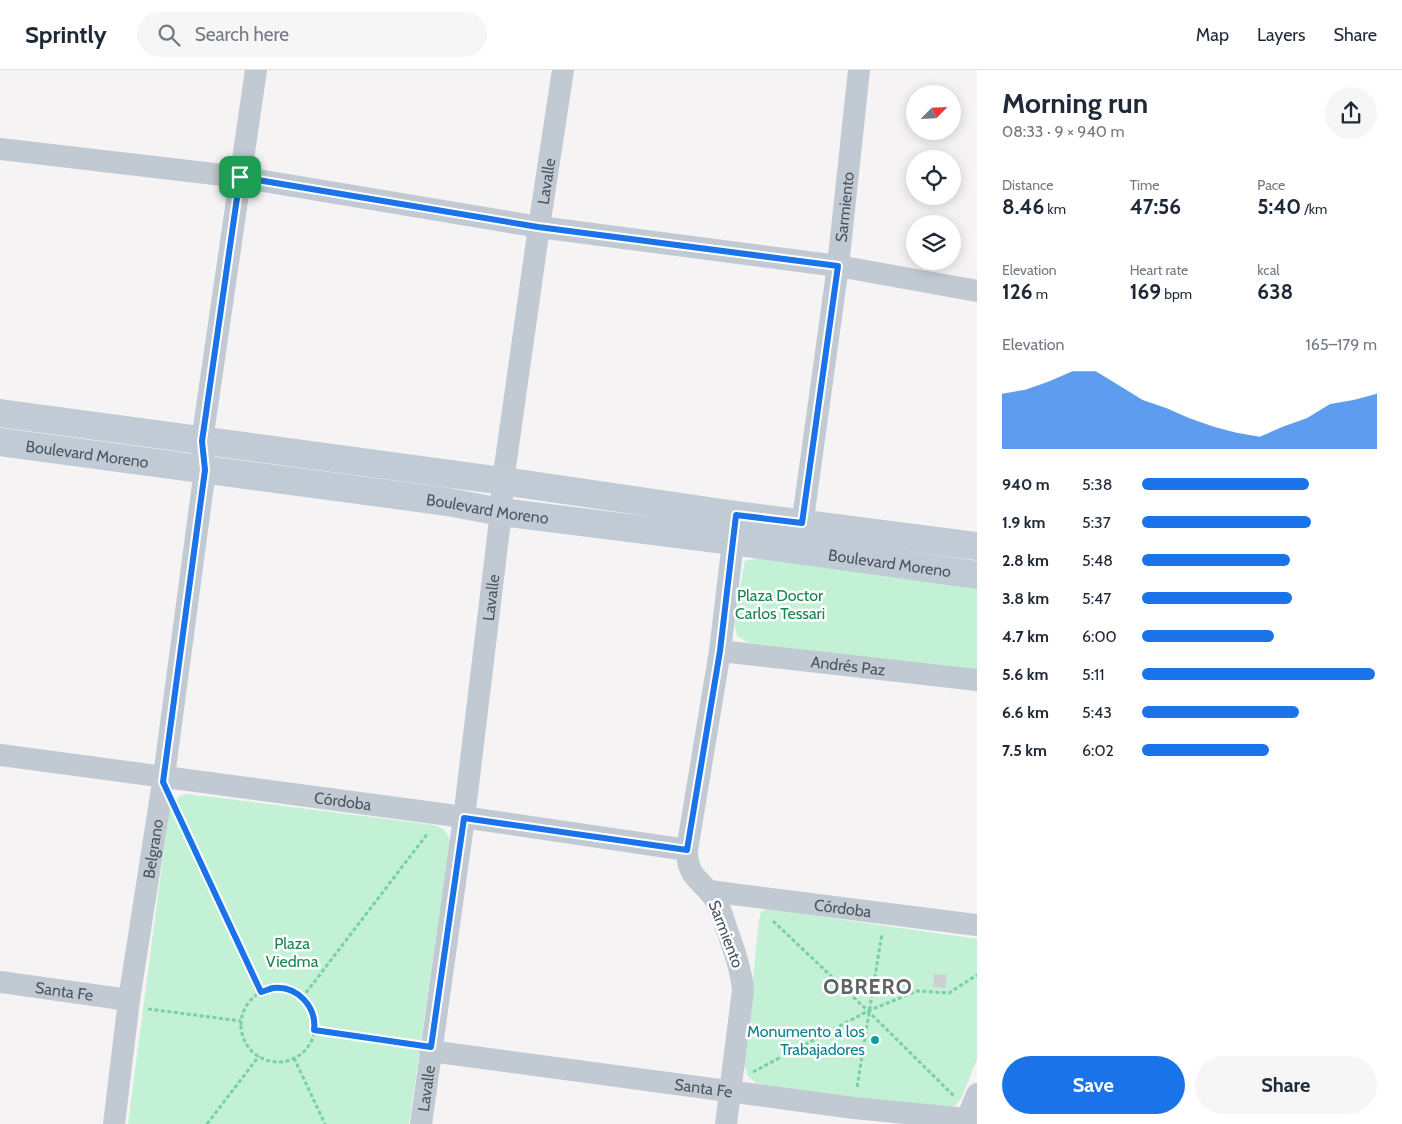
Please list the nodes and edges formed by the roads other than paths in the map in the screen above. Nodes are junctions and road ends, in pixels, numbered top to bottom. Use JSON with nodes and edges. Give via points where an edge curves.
{"nodes":[{"id":1,"x":256,"y":70,"type":"edge"},
{"id":2,"x":563,"y":70,"type":"edge"},
{"id":3,"x":859,"y":70,"type":"edge"},
{"id":4,"x":0,"y":149,"type":"edge"},
{"id":5,"x":240,"y":177,"type":"junction"},
{"id":6,"x":538,"y":227,"type":"junction"},
{"id":7,"x":838,"y":266,"type":"junction"},
{"id":8,"x":977,"y":290,"type":"edge"},
{"id":9,"x":0,"y":413,"type":"edge"},
{"id":10,"x":202,"y":441,"type":"junction"},
{"id":11,"x":0,"y":442,"type":"edge"},
{"id":12,"x":205,"y":470,"type":"junction"},
{"id":13,"x":503,"y":481,"type":"junction"},
{"id":14,"x":501,"y":512,"type":"junction"},
{"id":15,"x":802,"y":523,"type":"junction"},
{"id":16,"x":734,"y":528,"type":"junction"},
{"id":17,"x":977,"y":546,"type":"edge"},
{"id":18,"x":799,"y":551,"type":"junction"},
{"id":19,"x":977,"y":575,"type":"edge"},
{"id":20,"x":720,"y":651,"type":"junction"},
{"id":21,"x":977,"y":680,"type":"edge"},
{"id":22,"x":0,"y":755,"type":"edge"},
{"id":23,"x":164,"y":779,"type":"junction"},
{"id":24,"x":464,"y":818,"type":"junction"},
{"id":25,"x":687,"y":850,"type":"junction"},
{"id":26,"x":710,"y":891,"type":"junction"},
{"id":27,"x":977,"y":925,"type":"edge"},
{"id":28,"x":0,"y":982,"type":"edge"},
{"id":29,"x":129,"y":1003,"type":"junction"},
{"id":30,"x":430,"y":1049,"type":"junction"},
{"id":31,"x":731,"y":1087,"type":"junction"},
{"id":32,"x":973,"y":1112,"type":"edge"},
{"id":33,"x":114,"y":1124,"type":"edge"},
{"id":34,"x":421,"y":1124,"type":"edge"},
{"id":35,"x":726,"y":1124,"type":"edge"}],
"edges":[{"from":1,"to":5,"type":"street","name":"Belgrano"},
{"from":2,"to":6,"type":"street","name":"Lavalle"},
{"from":3,"to":7,"type":"street","name":"Sarmiento"},
{"from":4,"to":5,"type":"street"},
{"from":5,"to":6,"type":"street"},
{"from":5,"to":10,"type":"street","name":"Belgrano"},
{"from":6,"to":7,"type":"street"},
{"from":6,"to":13,"type":"street","name":"Lavalle"},
{"from":7,"to":8,"type":"street"},
{"from":7,"to":15,"type":"street","name":"Sarmiento"},
{"from":9,"to":10,"type":"main road","name":"Boulevard Moreno"},
{"from":10,"to":12,"type":"street","name":"Belgrano"},
{"from":10,"to":13,"type":"main road","name":"Boulevard Moreno"},
{"from":11,"to":12,"type":"main road","name":"Boulevard Moreno"},
{"from":12,"to":14,"type":"main road","name":"Boulevard Moreno"},
{"from":12,"to":23,"type":"street","name":"Belgrano"},
{"from":13,"to":14,"type":"street","name":"Lavalle"},
{"from":13,"to":16,"type":"main road","name":"Boulevard Moreno"},
{"from":14,"to":16,"type":"main road","name":"Boulevard Moreno"},
{"from":14,"to":24,"type":"street","name":"Lavalle"},
{"from":15,"to":16,"type":"main road","name":"Boulevard Moreno"},
{"from":15,"to":17,"type":"main road","name":"Boulevard Moreno"},
{"from":15,"to":18,"type":"street","name":"Sarmiento"},
{"from":16,"to":18,"type":"main road","name":"Boulevard Moreno"},
{"from":16,"to":20,"type":"street","name":"Sarmiento"},
{"from":18,"to":19,"type":"main road","name":"Boulevard Moreno"},
{"from":20,"to":21,"type":"street","name":"Andrés Paz"},
{"from":20,"to":25,"type":"street","name":"Sarmiento"},
{"from":22,"to":23,"type":"street","name":"Córdoba"},
{"from":23,"to":24,"type":"street","name":"Córdoba"},
{"from":23,"to":29,"type":"street","name":"Belgrano"},
{"from":24,"to":25,"type":"street","name":"Córdoba"},
{"from":24,"to":30,"type":"street","name":"Lavalle"},
{"from":25,"to":26,"type":"street","name":"Sarmiento","via":[[687,863],[697,880]]},
{"from":26,"to":27,"type":"street","name":"Córdoba"},
{"from":26,"to":31,"type":"street","name":"Sarmiento","via":[[718,904],[741,972],[743,990]]},
{"from":28,"to":29,"type":"street","name":"Santa Fe"},
{"from":29,"to":33,"type":"street","name":"Belgrano"},
{"from":30,"to":31,"type":"street","name":"Santa Fe"},
{"from":30,"to":34,"type":"street","name":"Lavalle"},
{"from":31,"to":32,"type":"street","name":"Santa Fe","via":[[854,1108]]},
{"from":31,"to":35,"type":"street","name":"Sarmiento"}]}
